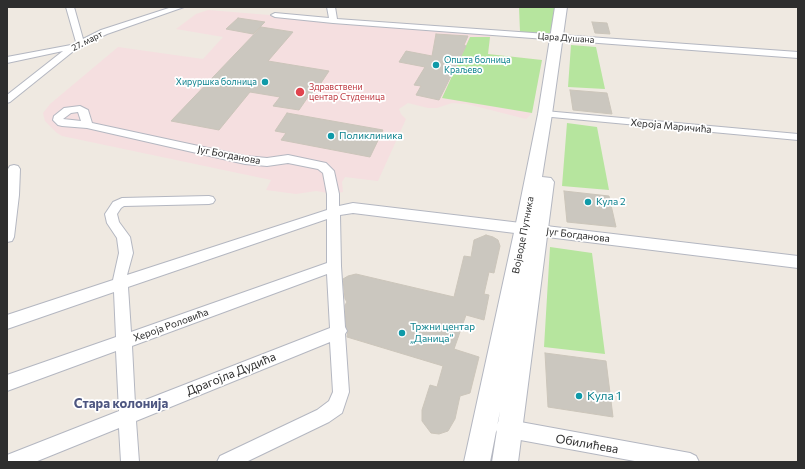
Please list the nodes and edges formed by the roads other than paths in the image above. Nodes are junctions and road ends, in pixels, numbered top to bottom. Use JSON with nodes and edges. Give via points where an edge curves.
{"nodes":[{"id":1,"x":70,"y":7,"type":"edge"},
{"id":2,"x":180,"y":7,"type":"edge"},
{"id":3,"x":331,"y":7,"type":"edge"},
{"id":4,"x":561,"y":7,"type":"edge"},
{"id":5,"x":570,"y":7,"type":"edge"},
{"id":6,"x":275,"y":15,"type":"dead end"},
{"id":7,"x":333,"y":21,"type":"junction"},
{"id":8,"x":562,"y":38,"type":"junction"},
{"id":9,"x":77,"y":45,"type":"junction"},
{"id":10,"x":798,"y":56,"type":"edge"},
{"id":11,"x":7,"y":60,"type":"edge"},
{"id":12,"x":7,"y":100,"type":"edge"},
{"id":13,"x":550,"y":115,"type":"junction"},
{"id":14,"x":87,"y":125,"type":"dead end"},
{"id":15,"x":798,"y":137,"type":"edge"},
{"id":16,"x":14,"y":169,"type":"dead end"},
{"id":17,"x":209,"y":200,"type":"dead end"},
{"id":18,"x":334,"y":212,"type":"junction"},
{"id":19,"x":531,"y":229,"type":"junction"},
{"id":20,"x":7,"y":237,"type":"edge"},
{"id":21,"x":798,"y":262,"type":"edge"},
{"id":22,"x":334,"y":266,"type":"junction"},
{"id":23,"x":121,"y":284,"type":"junction"},
{"id":24,"x":7,"y":322,"type":"edge"},
{"id":25,"x":339,"y":331,"type":"junction"},
{"id":26,"x":124,"y":342,"type":"junction"},
{"id":27,"x":7,"y":383,"type":"edge"},
{"id":28,"x":127,"y":417,"type":"junction"},
{"id":29,"x":485,"y":423,"type":"junction"},
{"id":30,"x":510,"y":430,"type":"junction"},
{"id":31,"x":13,"y":462,"type":"edge"},
{"id":32,"x":130,"y":462,"type":"edge"},
{"id":33,"x":226,"y":462,"type":"edge"},
{"id":34,"x":477,"y":462,"type":"edge"},
{"id":35,"x":505,"y":462,"type":"edge"},
{"id":36,"x":690,"y":462,"type":"edge"}],
"edges":[{"from":1,"to":9,"type":"street"},
{"from":2,"to":9,"type":"street","name":"27. март","via":[[104,32]]},
{"from":3,"to":7,"type":"street"},
{"from":4,"to":8,"type":"main road","name":"Војводе Путника"},
{"from":5,"to":8,"type":"main road","name":"Војводе Путника"},
{"from":6,"to":7,"type":"street","name":"Цара Душана"},
{"from":7,"to":8,"type":"street","name":"Цара Душана"},
{"from":8,"to":10,"type":"street","name":"Цара Душана"},
{"from":8,"to":13,"type":"main road","name":"Војводе Путника"},
{"from":9,"to":11,"type":"street"},
{"from":9,"to":12,"type":"street","name":"27. март"},
{"from":13,"to":15,"type":"street","name":"Хероја Маричића"},
{"from":13,"to":19,"type":"main road","name":"Војводе Путника"},
{"from":14,"to":18,"type":"street","name":"Југ Богданова","via":[[245,160],[267,162],[288,159],[322,166],[331,177]]},
{"from":16,"to":20,"type":"street"},
{"from":17,"to":23,"type":"street","via":[[128,202],[117,205],[111,214],[113,223],[123,237],[126,253],[120,277]]},
{"from":18,"to":19,"type":"street","name":"Југ Богданова","via":[[363,208]]},
{"from":18,"to":22,"type":"street"},
{"from":18,"to":23,"type":"street","name":"Југ Богданова"},
{"from":19,"to":21,"type":"street","name":"Југ Богданова"},
{"from":19,"to":29,"type":"main road","name":"Војводе Путника"},
{"from":19,"to":30,"type":"main road","name":"Војводе Путника"},
{"from":22,"to":25,"type":"street"},
{"from":22,"to":26,"type":"street","name":"Хероја Роловића"},
{"from":23,"to":24,"type":"street","name":"Југ Богданова"},
{"from":23,"to":26,"type":"street"},
{"from":25,"to":28,"type":"street","name":"Драгојла Дудића"},
{"from":25,"to":33,"type":"street","via":[[341,392],[336,407],[323,416]]},
{"from":26,"to":27,"type":"street","name":"Хероја Роловића"},
{"from":26,"to":28,"type":"street"},
{"from":28,"to":31,"type":"street","name":"Драгојла Дудића"},
{"from":28,"to":32,"type":"street"},
{"from":29,"to":30,"type":"street","name":"Обилићева"},
{"from":29,"to":34,"type":"main road","name":"Војводе Путника"},
{"from":30,"to":35,"type":"main road","name":"Војводе Путника"},
{"from":30,"to":36,"type":"street","name":"Обилићева"}]}
